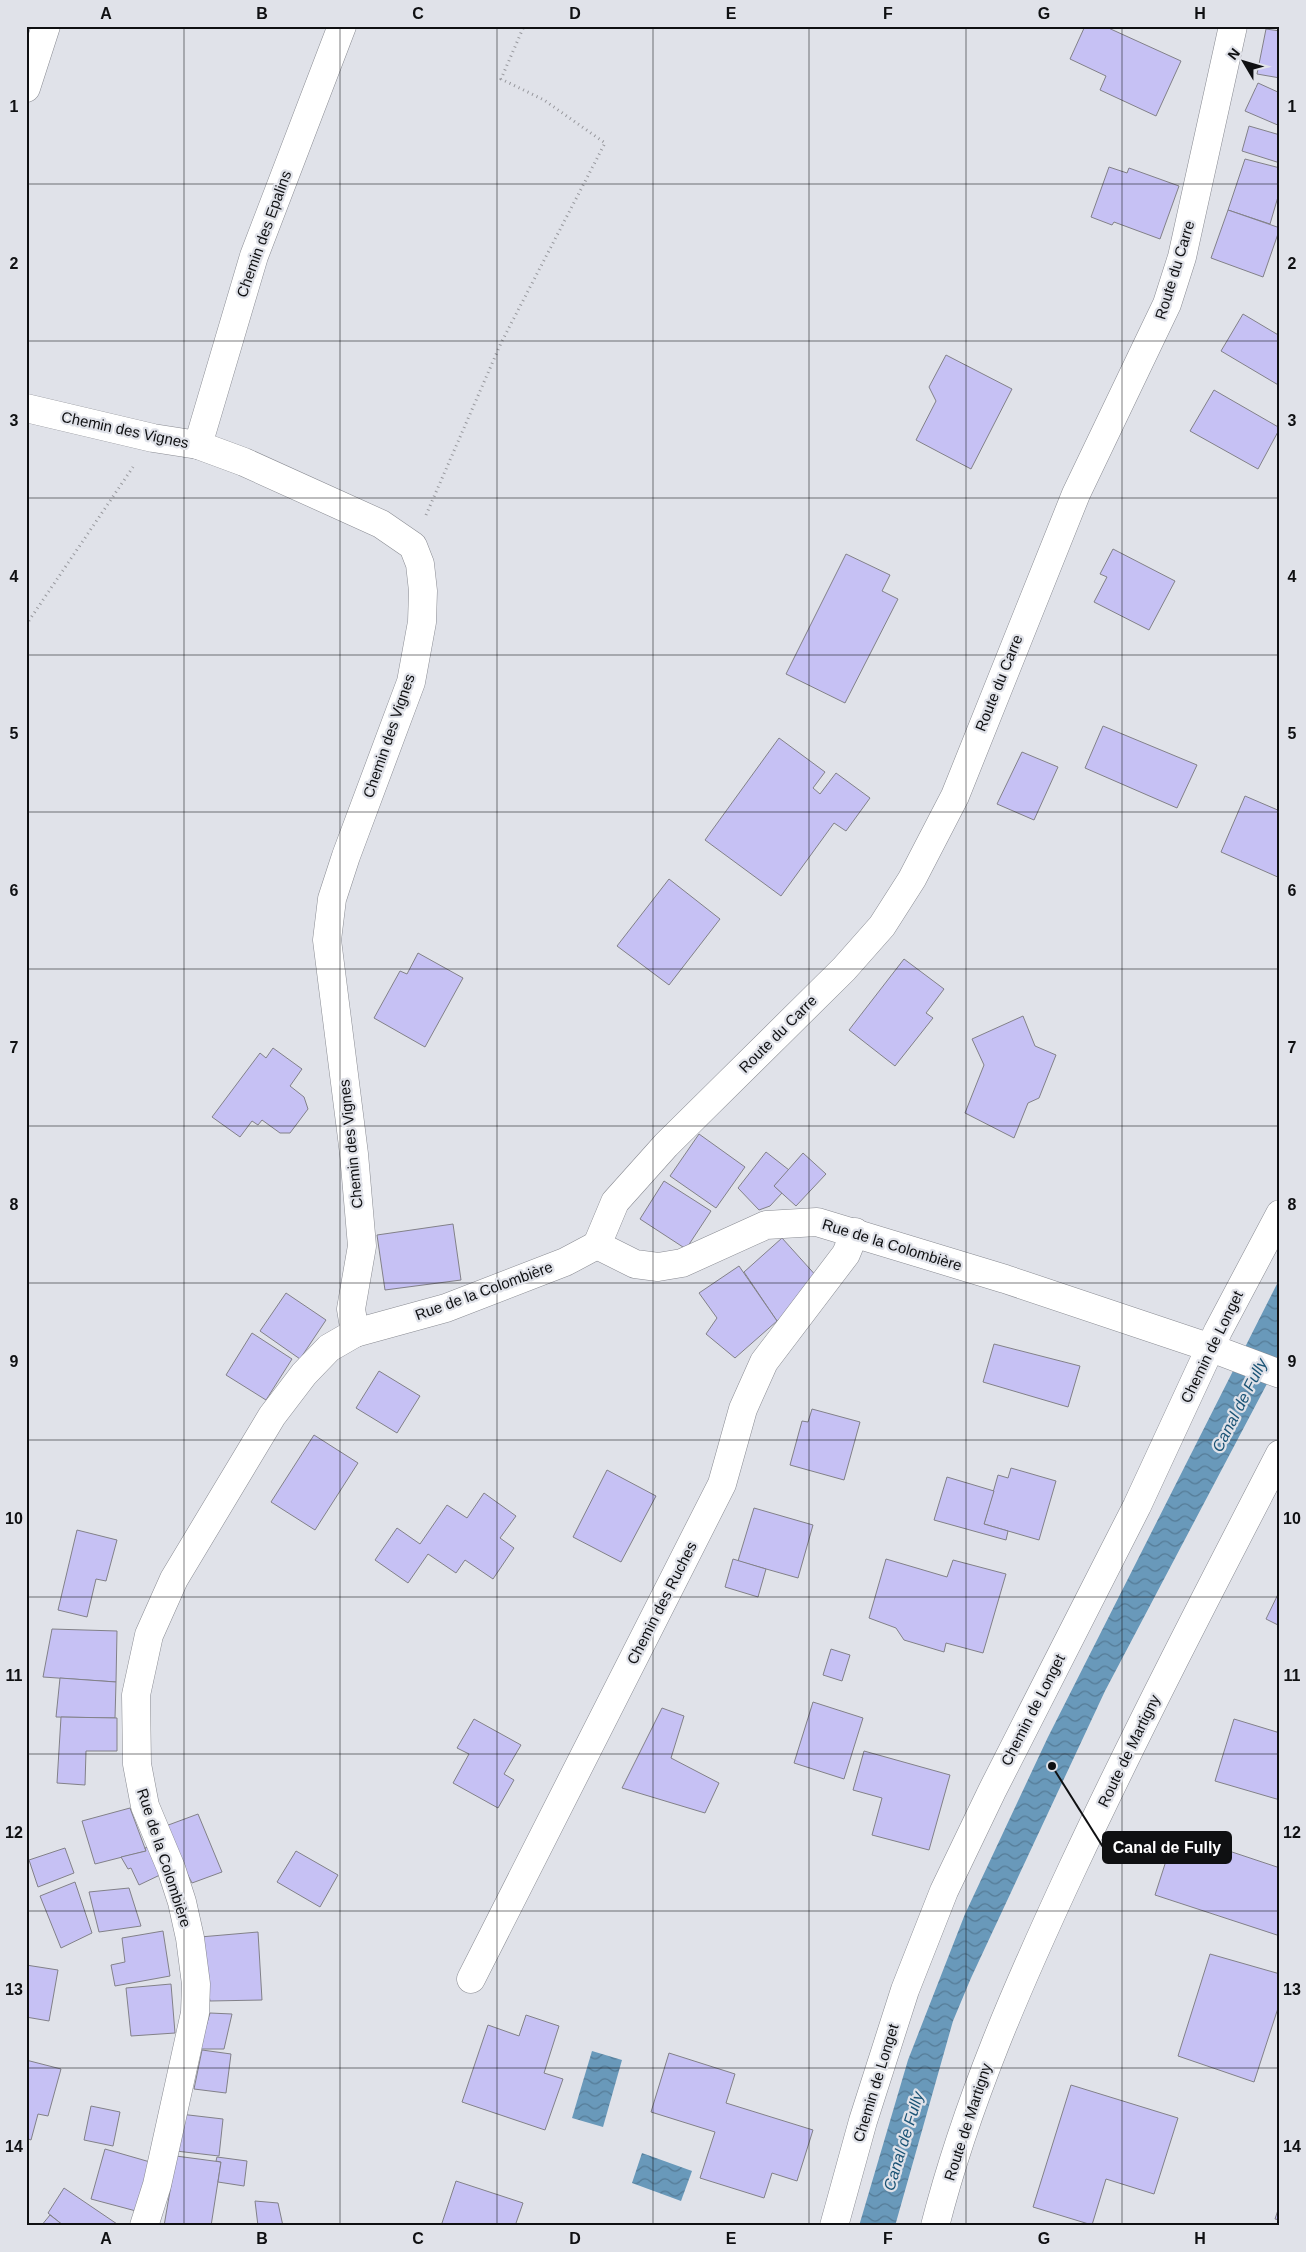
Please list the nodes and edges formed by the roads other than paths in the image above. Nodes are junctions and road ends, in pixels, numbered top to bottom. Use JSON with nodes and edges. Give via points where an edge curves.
{"nodes":[{"id":1,"x":342,"y":26,"type":"edge"},
{"id":2,"x":1233,"y":26,"type":"edge"},
{"id":3,"x":37,"y":40,"type":"edge"},
{"id":4,"x":26,"y":88,"type":"edge"},
{"id":5,"x":26,"y":408,"type":"edge"},
{"id":6,"x":198,"y":445,"type":"junction"},
{"id":7,"x":1280,"y":1214,"type":"edge"},
{"id":8,"x":855,"y":1232,"type":"junction"},
{"id":9,"x":597,"y":1245,"type":"junction"},
{"id":10,"x":355,"y":1333,"type":"junction"},
{"id":11,"x":1221,"y":1352,"type":"junction"},
{"id":12,"x":1280,"y":1374,"type":"edge"},
{"id":13,"x":1280,"y":1454,"type":"edge"},
{"id":14,"x":471,"y":1979,"type":"dead end"},
{"id":15,"x":144,"y":2226,"type":"edge"},
{"id":16,"x":834,"y":2226,"type":"edge"},
{"id":17,"x":935,"y":2226,"type":"edge"}],
"edges":[{"from":1,"to":6,"type":"street","name":"Chemin des Epalins","via":[[254,256]]},
{"from":2,"to":9,"type":"street","name":"Route du Carre","via":[[1182,257],[1167,304],[1076,494],[955,796],[912,879],[882,926],[844,969],[666,1145],[615,1202]]},
{"from":3,"to":4,"type":"street"},
{"from":5,"to":6,"type":"street","name":"Chemin des Vignes"},
{"from":6,"to":10,"type":"street","name":"Chemin des Vignes","via":[[244,462],[381,524],[413,546],[420,564],[424,591],[422,622],[411,682],[337,882],[327,940],[354,1154],[362,1246],[351,1309]]},
{"from":7,"to":11,"type":"street","name":"Chemin de Longet"},
{"from":8,"to":9,"type":"street","name":"Rue de la Colombière","via":[[817,1222],[766,1225],[682,1263],[658,1267],[635,1264]]},
{"from":8,"to":11,"type":"street","name":"Rue de la Colombière"},
{"from":8,"to":14,"type":"street","name":"Chemin des Ruches","via":[[846,1254],[764,1362],[743,1409],[722,1484]]},
{"from":9,"to":10,"type":"street","name":"Rue de la Colombière","via":[[565,1262],[446,1308]]},
{"from":10,"to":15,"type":"street","name":"Rue de la Colombière","via":[[329,1348],[272,1416],[174,1579],[149,1635],[136,1695],[137,1764],[145,1806],[182,1902],[196,1984],[193,2022],[157,2185]]},
{"from":11,"to":12,"type":"street","name":"Rue de la Colombière"},
{"from":11,"to":16,"type":"street","name":"Chemin de Longet","via":[[1137,1506],[944,1891],[905,1990]]},
{"from":13,"to":17,"type":"street","name":"Route de Martigny","via":[[1133,1740],[1010,2002],[962,2133]]}]}
